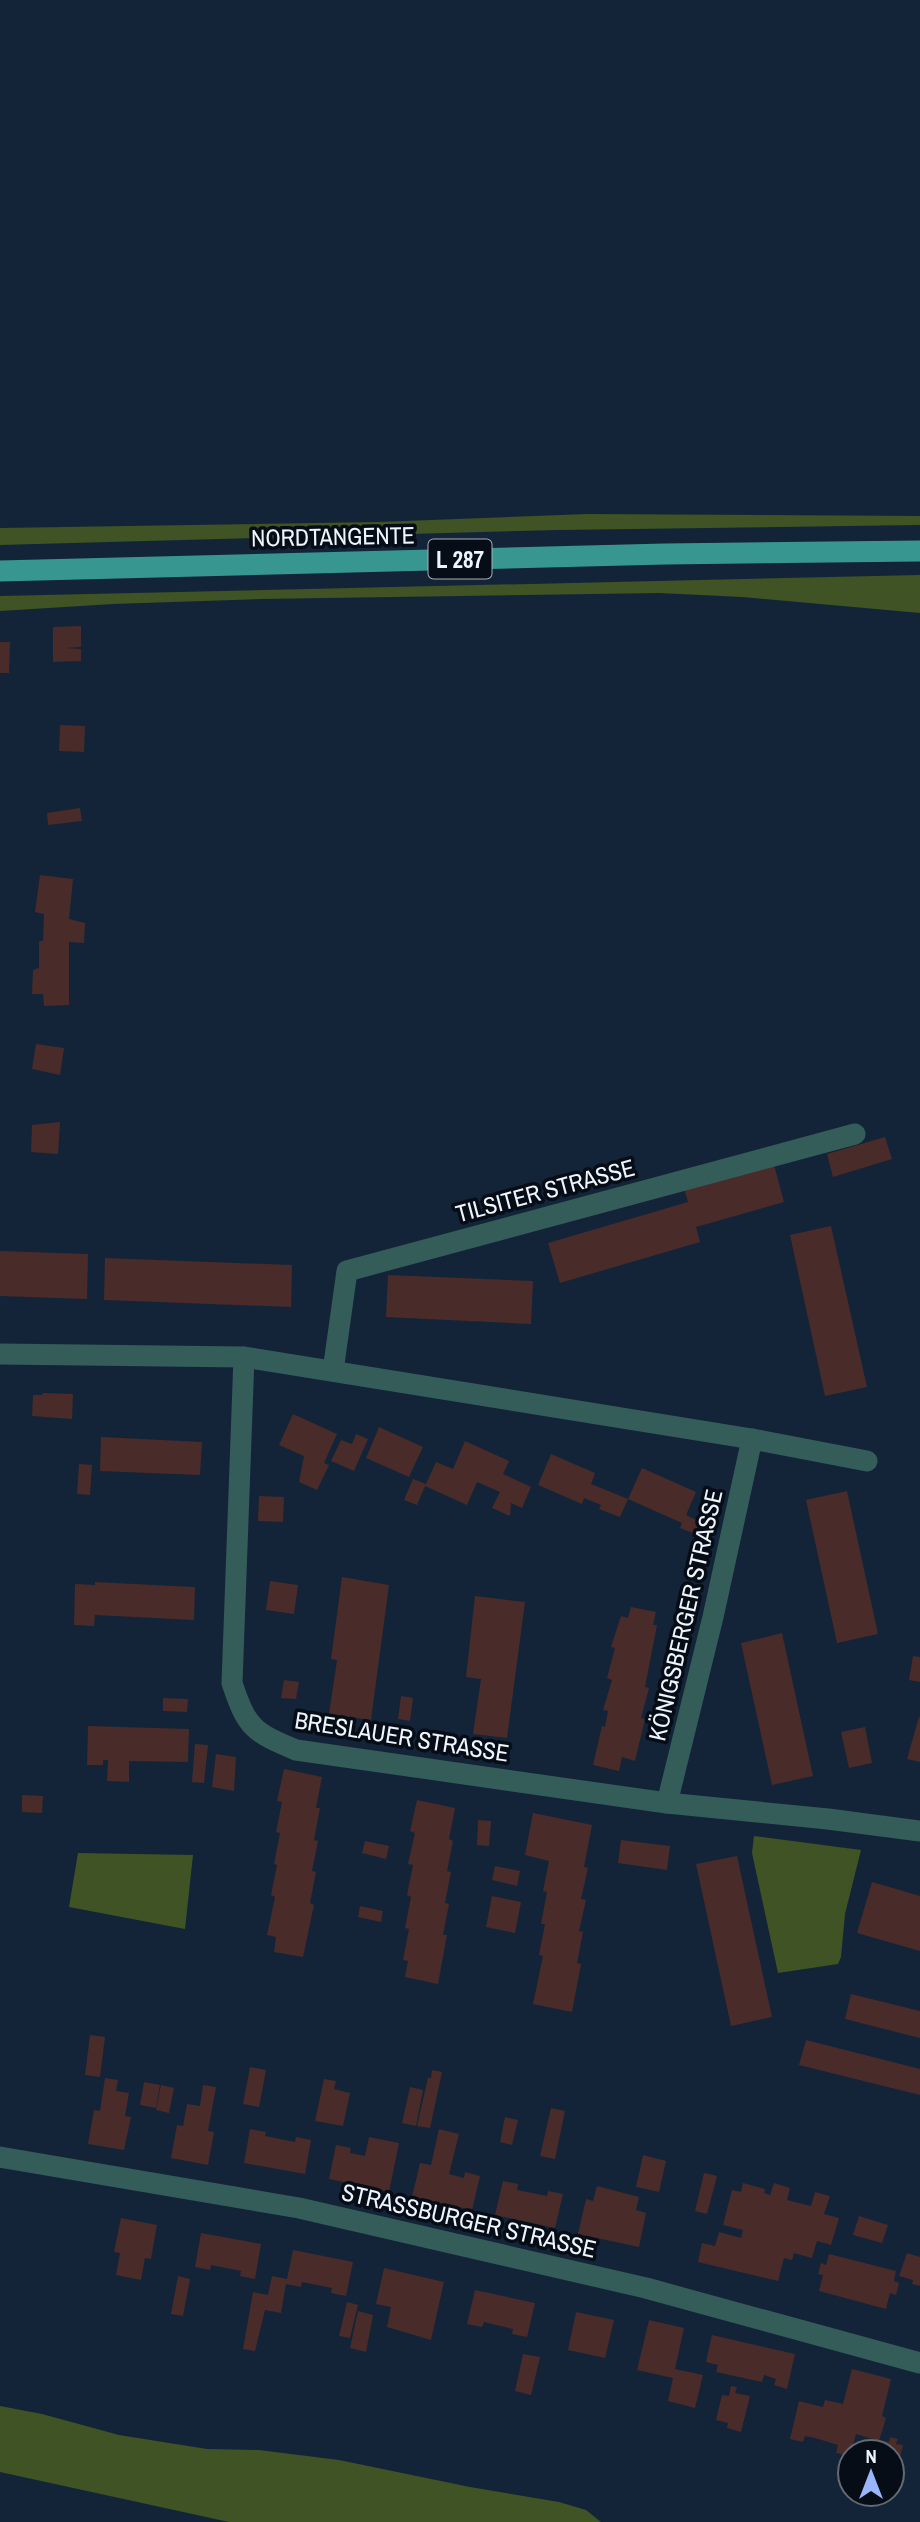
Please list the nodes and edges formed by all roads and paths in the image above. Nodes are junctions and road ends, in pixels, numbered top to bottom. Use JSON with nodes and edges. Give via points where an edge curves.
{"nodes":[{"id":1,"x":920,"y":551,"type":"edge"},
{"id":2,"x":0,"y":571,"type":"edge"},
{"id":3,"x":855,"y":1135,"type":"dead end"},
{"id":4,"x":0,"y":1354,"type":"edge"},
{"id":5,"x":244,"y":1357,"type":"junction"},
{"id":6,"x":333,"y":1371,"type":"junction"},
{"id":7,"x":752,"y":1439,"type":"junction"},
{"id":8,"x":867,"y":1461,"type":"dead end"},
{"id":9,"x":667,"y":1803,"type":"junction"},
{"id":10,"x":920,"y":1832,"type":"edge"},
{"id":11,"x":0,"y":2157,"type":"edge"},
{"id":12,"x":920,"y":2363,"type":"edge"}],
"edges":[{"from":1,"to":2,"type":"main road","name":"NORDTANGENTE","number":"L 287"},
{"from":3,"to":6,"type":"street","name":"TILSITER STRASSE","via":[[347,1271]]},
{"from":4,"to":5,"type":"street"},
{"from":5,"to":6,"type":"street"},
{"from":5,"to":9,"type":"street","name":"BRESLAUER STRASSE","via":[[232,1683],[242,1715],[263,1736],[296,1750]]},
{"from":6,"to":7,"type":"street"},
{"from":7,"to":8,"type":"street"},
{"from":7,"to":9,"type":"street","name":"KÖNIGSBERGER STRASSE"},
{"from":9,"to":10,"type":"street","name":"BRESLAUER STRASSE"},
{"from":11,"to":12,"type":"street","name":"STRASSBURGER STRASSE","via":[[299,2208],[646,2288]]}]}
